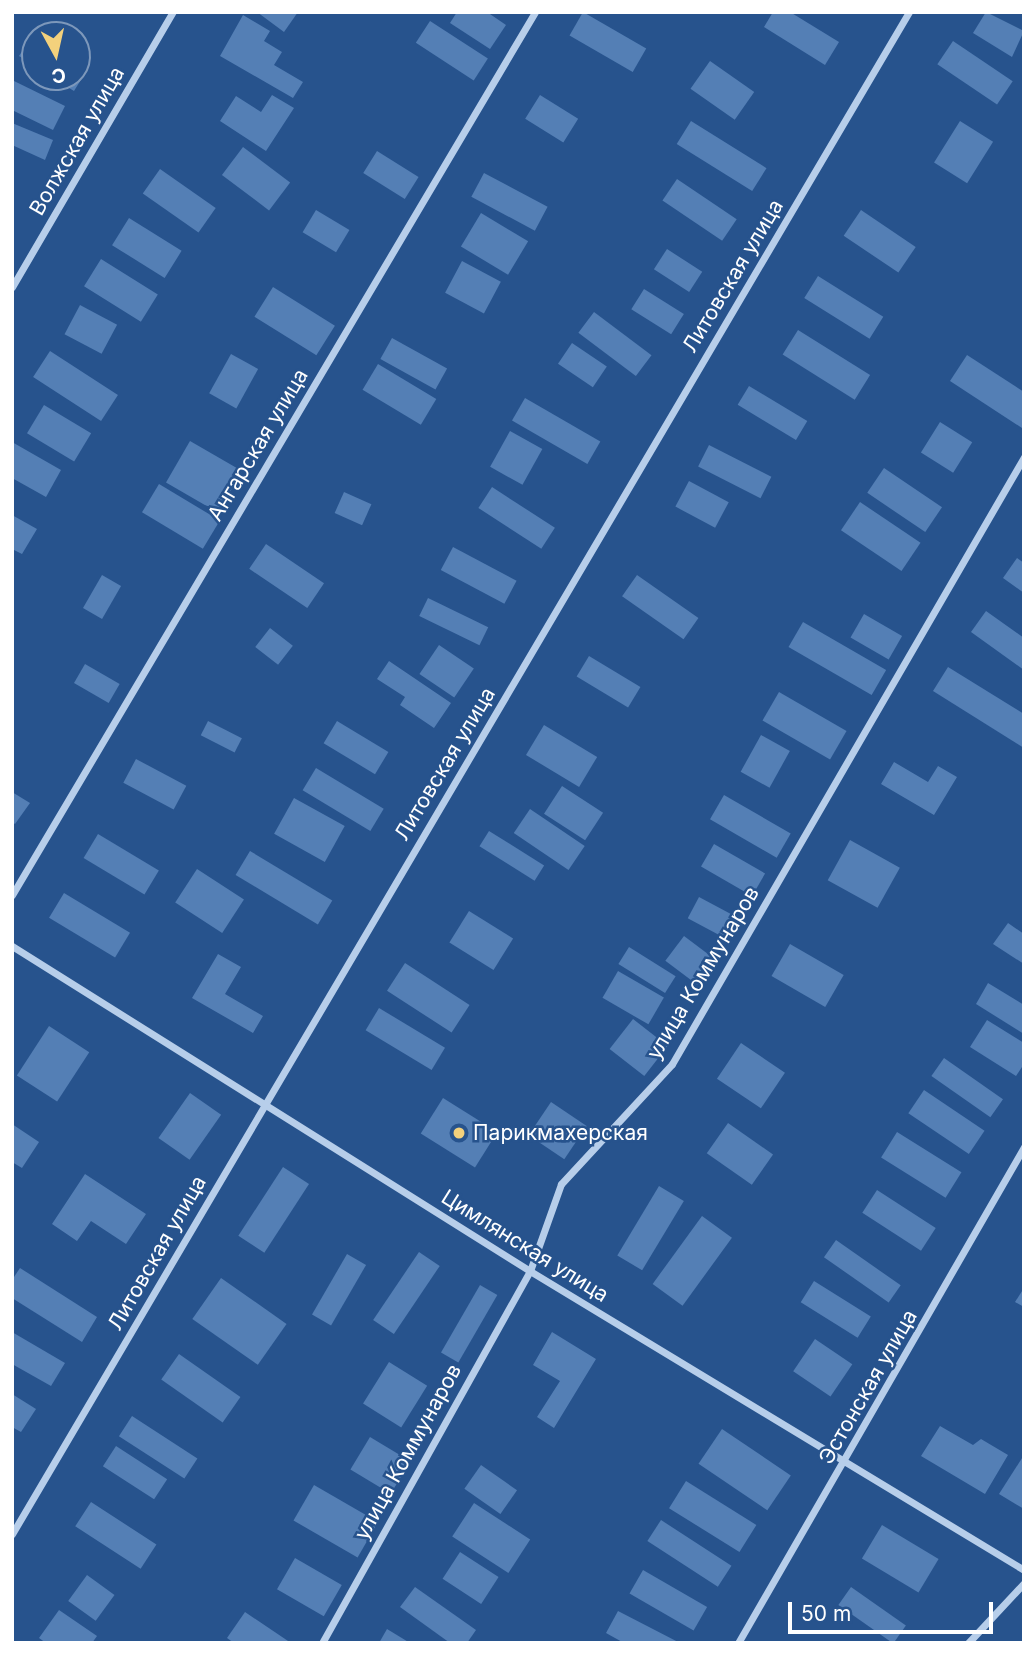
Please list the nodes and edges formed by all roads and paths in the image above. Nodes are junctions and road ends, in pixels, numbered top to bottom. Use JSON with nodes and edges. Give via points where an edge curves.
{"nodes":[{"id":1,"x":173,"y":12,"type":"edge"},
{"id":2,"x":535,"y":12,"type":"edge"},
{"id":3,"x":909,"y":12,"type":"edge"},
{"id":4,"x":12,"y":287,"type":"edge"},
{"id":5,"x":1024,"y":457,"type":"edge"},
{"id":6,"x":12,"y":895,"type":"edge"},
{"id":7,"x":12,"y":946,"type":"edge"},
{"id":8,"x":266,"y":1103,"type":"junction"},
{"id":9,"x":1024,"y":1147,"type":"edge"},
{"id":10,"x":530,"y":1271,"type":"junction"},
{"id":11,"x":846,"y":1461,"type":"junction"},
{"id":12,"x":12,"y":1534,"type":"edge"},
{"id":13,"x":1024,"y":1570,"type":"edge"},
{"id":14,"x":1024,"y":1583,"type":"edge"},
{"id":15,"x":322,"y":1643,"type":"edge"},
{"id":16,"x":738,"y":1643,"type":"edge"},
{"id":17,"x":968,"y":1643,"type":"edge"}],
"edges":[{"from":1,"to":4,"type":"street","name":"Волжская улица"},
{"from":2,"to":6,"type":"street","name":"Ангарская улица"},
{"from":3,"to":8,"type":"street","name":"Литовская улица"},
{"from":5,"to":10,"type":"street","name":"улица Коммунаров","via":[[672,1064],[561,1184]]},
{"from":7,"to":8,"type":"street","name":"Цимлянская улица"},
{"from":8,"to":10,"type":"street","name":"Цимлянская улица"},
{"from":8,"to":12,"type":"street","name":"Литовская улица"},
{"from":9,"to":11,"type":"street","name":"Эстонская улица"},
{"from":10,"to":11,"type":"street","name":"Цимлянская улица"},
{"from":10,"to":15,"type":"street","name":"улица Коммунаров"},
{"from":11,"to":13,"type":"street","name":"Цимлянская улица"},
{"from":11,"to":16,"type":"street","name":"Эстонская улица"},
{"from":14,"to":17,"type":"street"}]}
